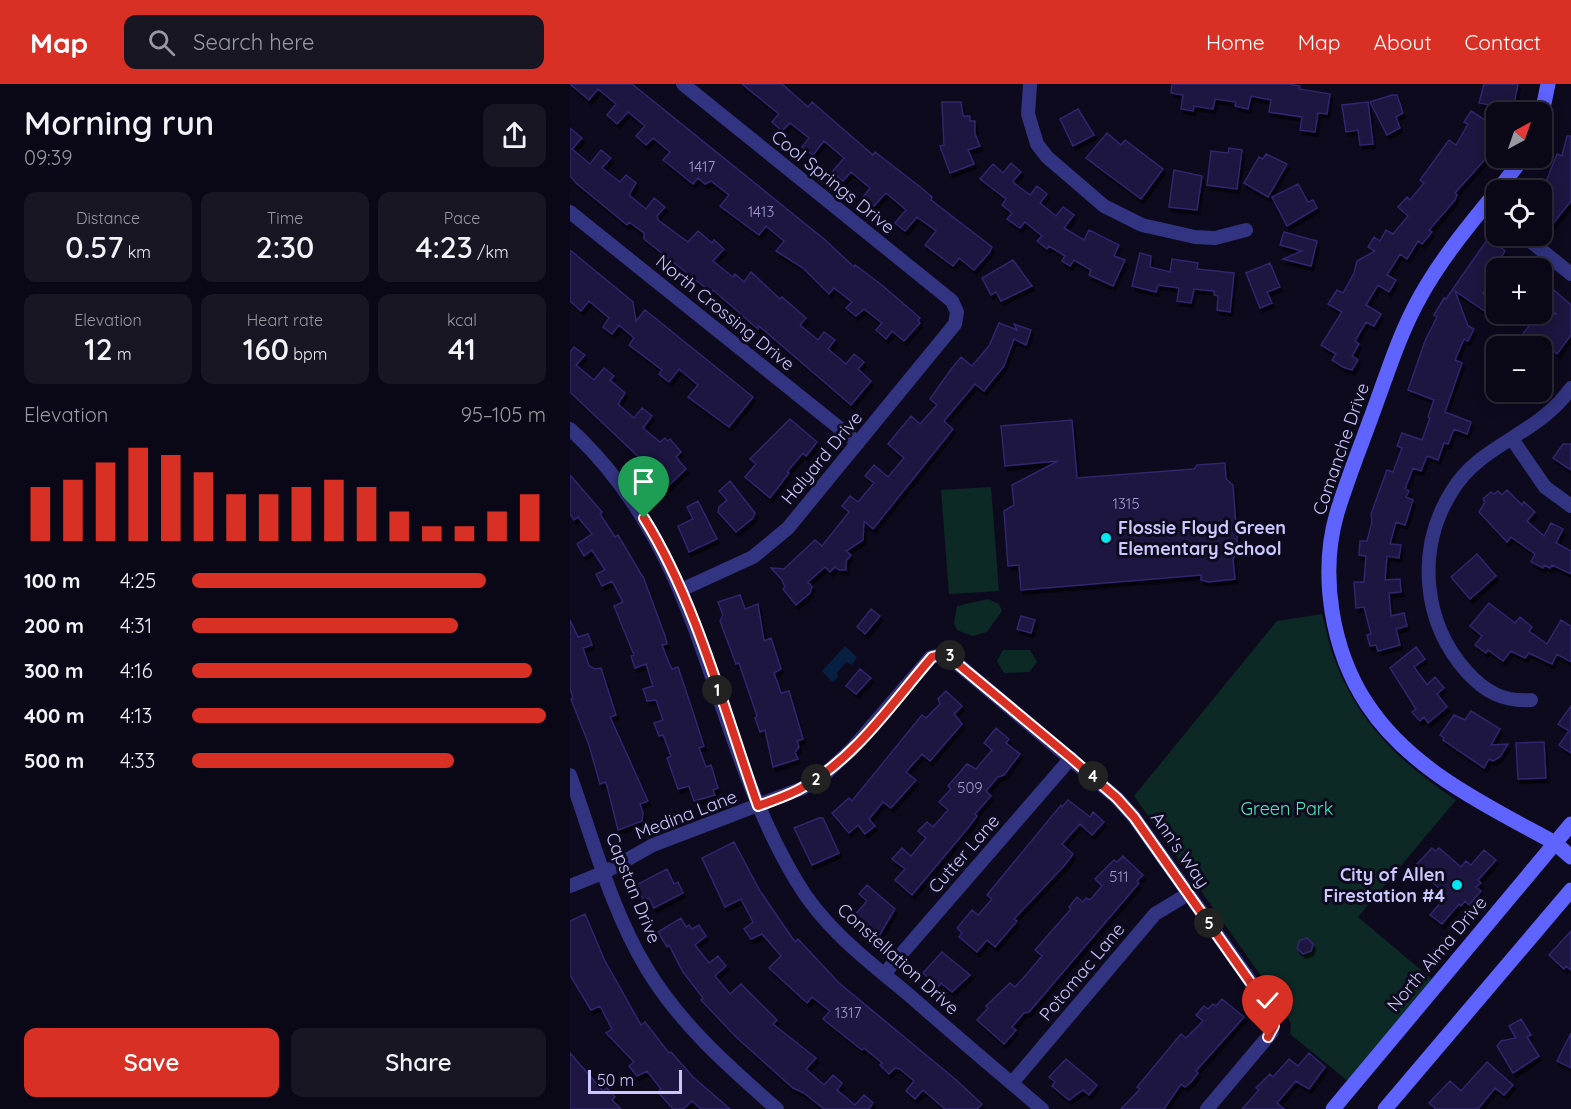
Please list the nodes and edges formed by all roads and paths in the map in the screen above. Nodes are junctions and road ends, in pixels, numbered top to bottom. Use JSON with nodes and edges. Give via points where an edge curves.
{"nodes":[{"id":1,"x":683,"y":84,"type":"edge"},
{"id":2,"x":1030,"y":84,"type":"edge"},
{"id":3,"x":1548,"y":84,"type":"edge"},
{"id":4,"x":1544,"y":102,"type":"edge"},
{"id":5,"x":1515,"y":168,"type":"edge"},
{"id":6,"x":1506,"y":180,"type":"edge"},
{"id":7,"x":570,"y":212,"type":"edge"},
{"id":8,"x":1486,"y":215,"type":"edge"},
{"id":9,"x":1245,"y":230,"type":"dead end"},
{"id":10,"x":1536,"y":246,"type":"edge"},
{"id":11,"x":1571,"y":274,"type":"edge"},
{"id":12,"x":957,"y":312,"type":"joint"},
{"id":13,"x":1571,"y":388,"type":"edge"},
{"id":14,"x":570,"y":429,"type":"edge"},
{"id":15,"x":1512,"y":439,"type":"junction"},
{"id":16,"x":858,"y":443,"type":"junction"},
{"id":17,"x":1571,"y":506,"type":"edge"},
{"id":18,"x":681,"y":590,"type":"junction"},
{"id":19,"x":941,"y":653,"type":"joint"},
{"id":20,"x":1531,"y":700,"type":"dead end"},
{"id":21,"x":1071,"y":758,"type":"junction"},
{"id":22,"x":570,"y":774,"type":"edge"},
{"id":23,"x":758,"y":806,"type":"junction"},
{"id":24,"x":1571,"y":824,"type":"edge"},
{"id":25,"x":1555,"y":843,"type":"junction"},
{"id":26,"x":1571,"y":857,"type":"edge"},
{"id":27,"x":605,"y":872,"type":"junction"},
{"id":28,"x":570,"y":885,"type":"edge"},
{"id":29,"x":1571,"y":890,"type":"edge"},
{"id":30,"x":1188,"y":894,"type":"junction"},
{"id":31,"x":884,"y":974,"type":"junction"},
{"id":32,"x":1012,"y":1083,"type":"junction"},
{"id":33,"x":777,"y":1109,"type":"edge"},
{"id":34,"x":1042,"y":1109,"type":"edge"},
{"id":35,"x":1207,"y":1109,"type":"edge"},
{"id":36,"x":1333,"y":1109,"type":"edge"},
{"id":37,"x":1385,"y":1109,"type":"edge"}],
"edges":[{"from":1,"to":12,"type":"street","name":"Cool Springs Drive","via":[[952,301]]},
{"from":2,"to":9,"type":"street","via":[[1028,114],[1037,144],[1104,206],[1142,225],[1195,237],[1215,238]]},
{"from":3,"to":4,"type":"street"},
{"from":5,"to":6,"type":"street","name":"Comanche Drive"},
{"from":7,"to":16,"type":"street","name":"North Crossing Drive"},
{"from":8,"to":25,"type":"street","name":"Comanche Drive","via":[[1443,259],[1405,328],[1337,514],[1330,547],[1330,582],[1343,656],[1368,706],[1390,733],[1428,769]]},
{"from":10,"to":11,"type":"street"},
{"from":12,"to":16,"type":"street","name":"Halyard Drive","via":[[955,324]]},
{"from":13,"to":15,"type":"street","via":[[1547,416]]},
{"from":14,"to":18,"type":"street","name":"Constellation Drive","via":[[633,502],[654,534]]},
{"from":15,"to":17,"type":"street","via":[[1545,487]]},
{"from":15,"to":20,"type":"street","via":[[1479,459],[1446,500],[1431,544],[1429,587],[1442,635],[1461,665],[1500,698]]},
{"from":16,"to":18,"type":"street","name":"Halyard Drive","via":[[771,544],[743,562]]},
{"from":18,"to":23,"type":"street","name":"Constellation Drive"},
{"from":19,"to":21,"type":"street","name":"Ann's Way","via":[[951,656]]},
{"from":19,"to":23,"type":"street","name":"Medina Lane","via":[[932,657],[852,749],[826,773],[803,788]]},
{"from":21,"to":30,"type":"street","name":"Ann's Way","via":[[1134,817]]},
{"from":21,"to":31,"type":"street","name":"Cutter Lane"},
{"from":22,"to":27,"type":"street","name":"Capstan Drive"},
{"from":23,"to":27,"type":"street","name":"Medina Lane","via":[[653,845]]},
{"from":23,"to":31,"type":"street","name":"Constellation Drive","via":[[778,850],[818,912]]},
{"from":24,"to":25,"type":"street","name":"North Alma Drive"},
{"from":25,"to":26,"type":"street","name":"Comanche Drive"},
{"from":25,"to":36,"type":"street","name":"North Alma Drive"},
{"from":27,"to":28,"type":"street","name":"Medina Lane"},
{"from":27,"to":33,"type":"street","name":"Capstan Drive","via":[[620,914],[668,1000],[701,1039]]},
{"from":29,"to":37,"type":"street"},
{"from":30,"to":32,"type":"street","name":"Potomac Lane","via":[[1155,914]]},
{"from":30,"to":35,"type":"street","name":"Ann's Way","via":[[1272,1013],[1274,1026]]},
{"from":31,"to":32,"type":"street","name":"Constellation Drive"},
{"from":32,"to":34,"type":"street","name":"Constellation Drive"}]}
